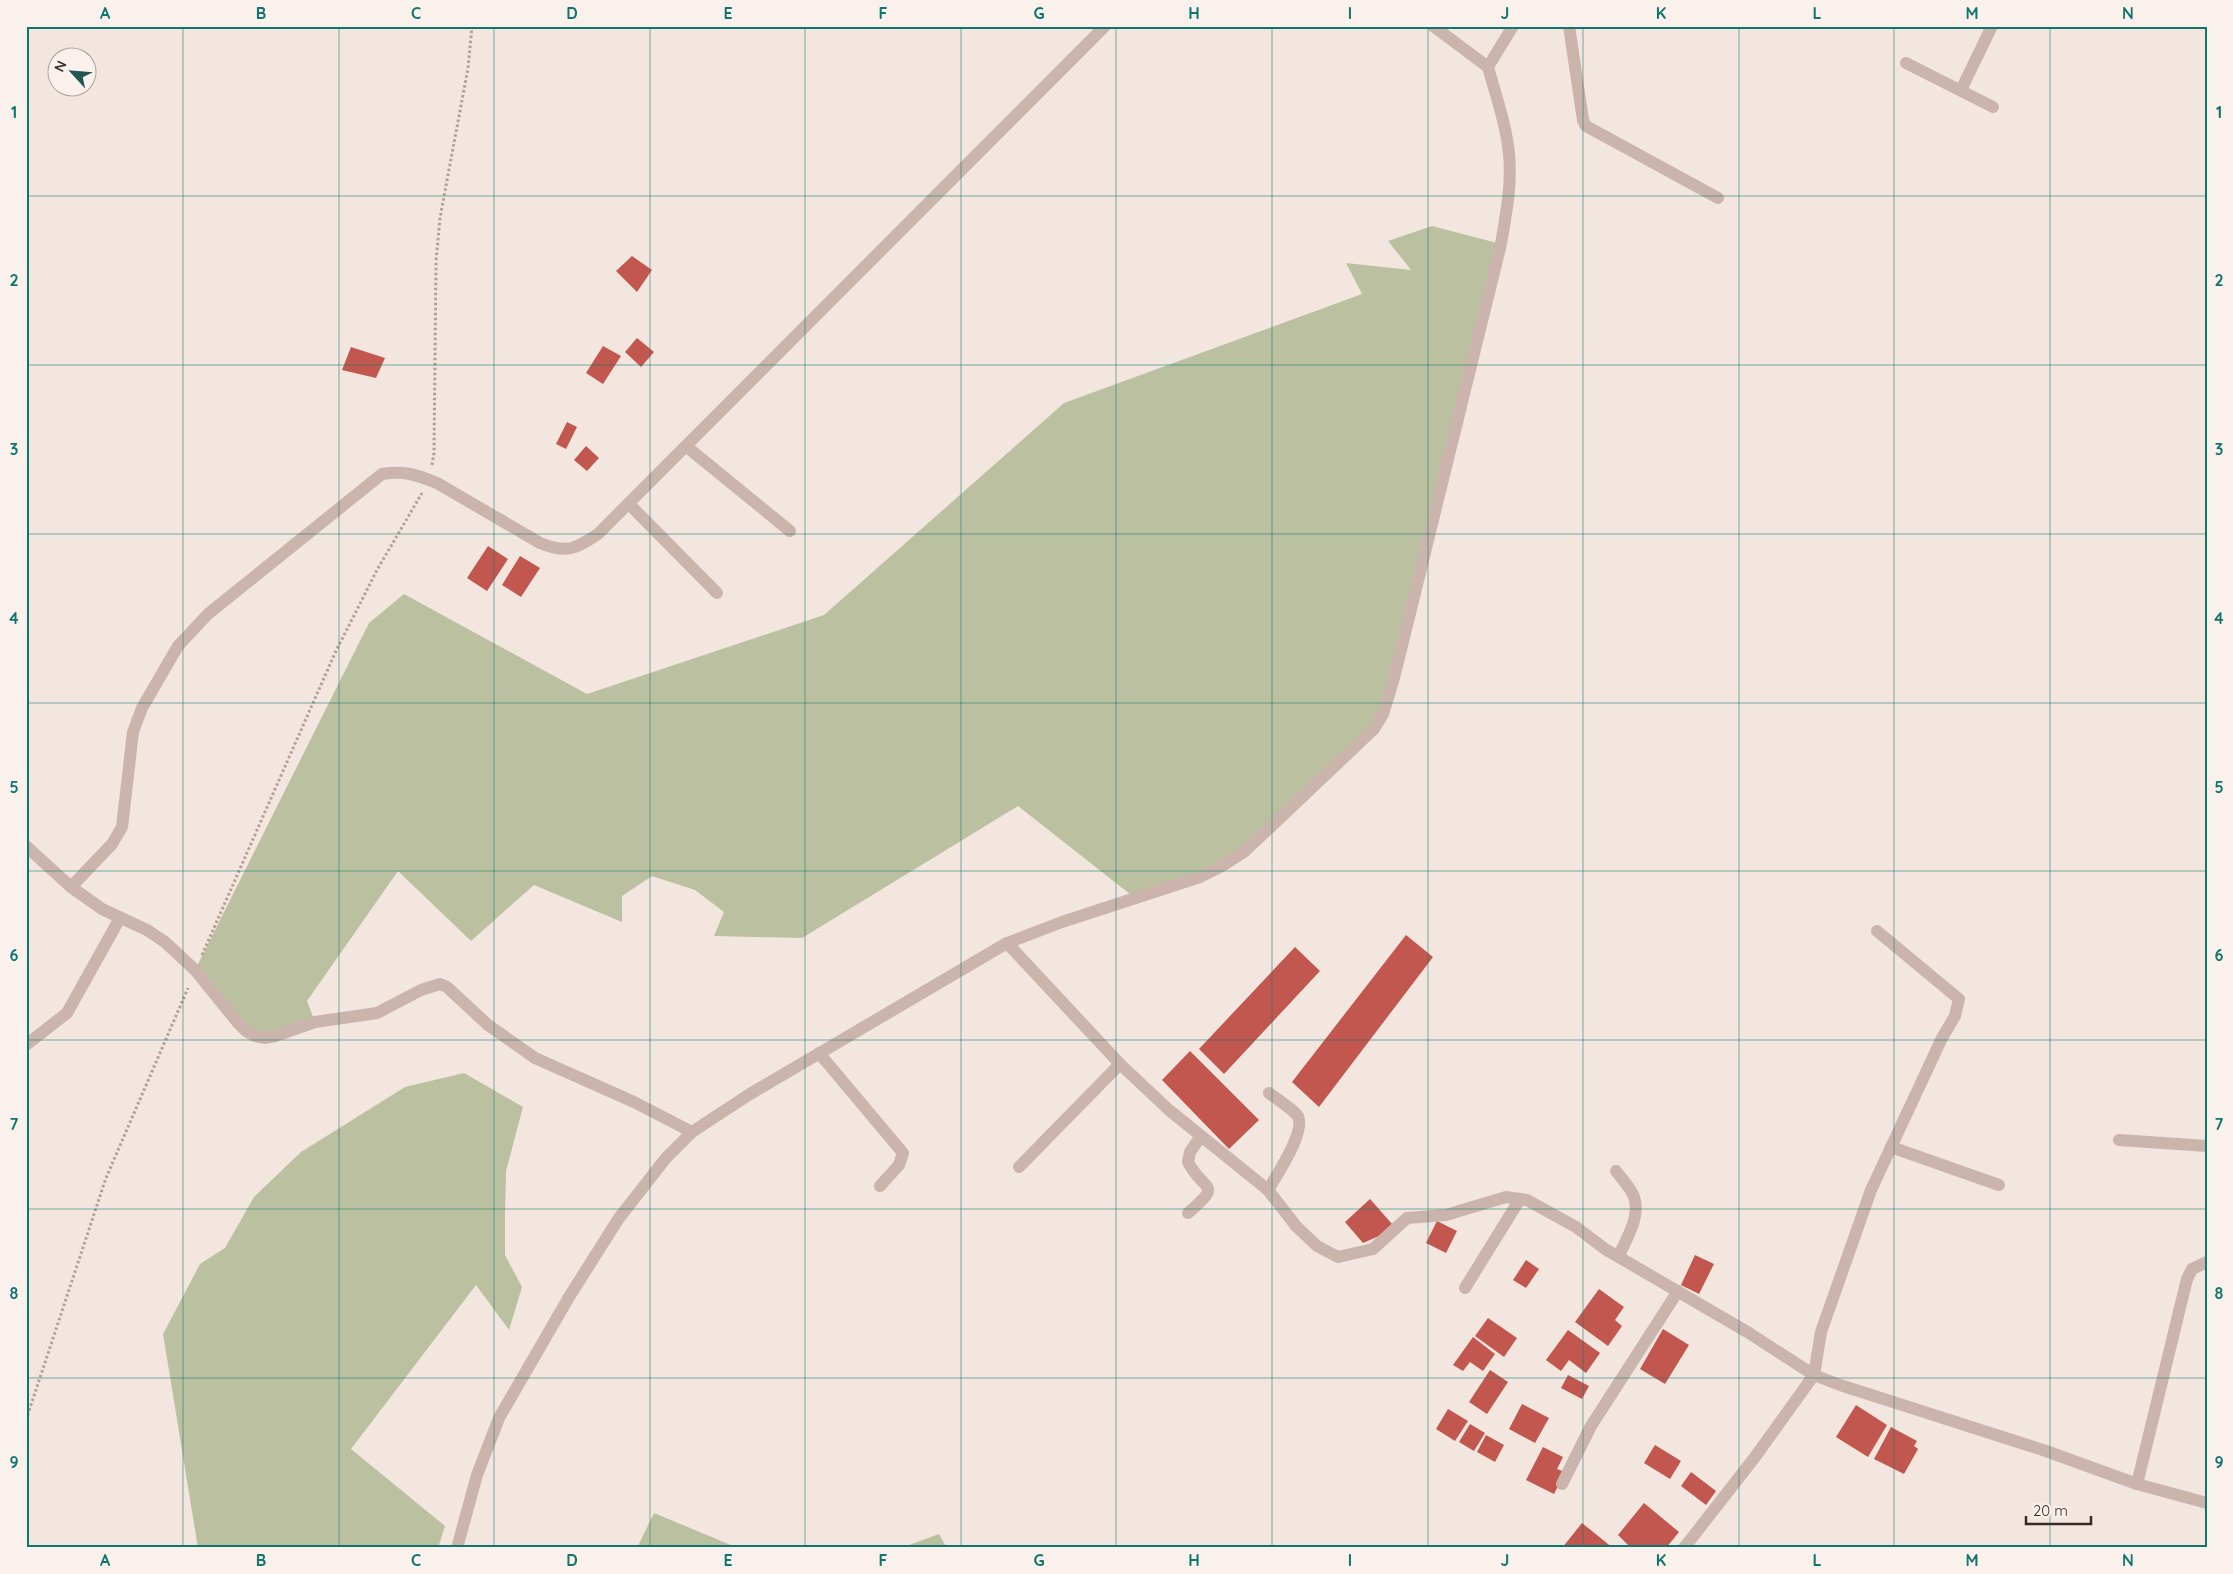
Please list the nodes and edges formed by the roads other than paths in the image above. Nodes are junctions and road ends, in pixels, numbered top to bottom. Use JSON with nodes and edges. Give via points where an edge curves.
{"nodes":[{"id":1,"x":1105,"y":26,"type":"edge"},
{"id":2,"x":1433,"y":26,"type":"edge"},
{"id":3,"x":1513,"y":26,"type":"edge"},
{"id":4,"x":1569,"y":26,"type":"edge"},
{"id":5,"x":1992,"y":26,"type":"edge"},
{"id":6,"x":1906,"y":63,"type":"dead end"},
{"id":7,"x":1488,"y":67,"type":"junction"},
{"id":8,"x":1961,"y":90,"type":"junction"},
{"id":9,"x":1993,"y":107,"type":"dead end"},
{"id":10,"x":1718,"y":198,"type":"dead end"},
{"id":11,"x":687,"y":447,"type":"junction"},
{"id":12,"x":629,"y":504,"type":"junction"},
{"id":13,"x":790,"y":532,"type":"dead end"},
{"id":14,"x":717,"y":593,"type":"dead end"},
{"id":15,"x":26,"y":846,"type":"edge"},
{"id":16,"x":71,"y":887,"type":"junction"},
{"id":17,"x":120,"y":918,"type":"junction"},
{"id":18,"x":1877,"y":931,"type":"dead end"},
{"id":19,"x":1007,"y":943,"type":"junction"},
{"id":20,"x":26,"y":1045,"type":"edge"},
{"id":21,"x":819,"y":1053,"type":"junction"},
{"id":22,"x":1120,"y":1064,"type":"junction"},
{"id":23,"x":1269,"y":1093,"type":"dead end"},
{"id":24,"x":692,"y":1132,"type":"junction"},
{"id":25,"x":1201,"y":1136,"type":"junction"},
{"id":26,"x":2119,"y":1140,"type":"dead end"},
{"id":27,"x":2207,"y":1146,"type":"edge"},
{"id":28,"x":1891,"y":1147,"type":"junction"},
{"id":29,"x":1019,"y":1167,"type":"dead end"},
{"id":30,"x":1616,"y":1172,"type":"dead end"},
{"id":31,"x":2000,"y":1184,"type":"dead end"},
{"id":32,"x":880,"y":1186,"type":"dead end"},
{"id":33,"x":1268,"y":1190,"type":"junction"},
{"id":34,"x":1520,"y":1199,"type":"junction"},
{"id":35,"x":1188,"y":1213,"type":"dead end"},
{"id":36,"x":1618,"y":1256,"type":"junction"},
{"id":37,"x":2207,"y":1262,"type":"edge"},
{"id":38,"x":1465,"y":1288,"type":"dead end"},
{"id":39,"x":1678,"y":1292,"type":"junction"},
{"id":40,"x":1814,"y":1375,"type":"junction"},
{"id":41,"x":1562,"y":1484,"type":"dead end"},
{"id":42,"x":2137,"y":1484,"type":"junction"},
{"id":43,"x":2207,"y":1503,"type":"edge"},
{"id":44,"x":457,"y":1548,"type":"edge"},
{"id":45,"x":1684,"y":1548,"type":"edge"}],
"edges":[{"from":1,"to":11,"type":"street"},
{"from":2,"to":7,"type":"street"},
{"from":3,"to":7,"type":"street"},
{"from":4,"to":10,"type":"street","via":[[1586,126]]},
{"from":5,"to":8,"type":"street"},
{"from":6,"to":8,"type":"street"},
{"from":7,"to":19,"type":"street","via":[[1503,118],[1509,156],[1508,197],[1501,244],[1383,714],[1362,742],[1244,852],[1222,866],[1200,877]]},
{"from":8,"to":9,"type":"street"},
{"from":11,"to":12,"type":"street"},
{"from":11,"to":13,"type":"street"},
{"from":12,"to":14,"type":"street"},
{"from":12,"to":16,"type":"street","via":[[585,543],[571,549],[556,550],[425,478],[399,471],[382,474],[208,614],[178,646],[142,708],[133,732],[120,832]]},
{"from":15,"to":16,"type":"street"},
{"from":16,"to":17,"type":"street"},
{"from":17,"to":20,"type":"street","via":[[67,1013]]},
{"from":17,"to":24,"type":"street","via":[[148,930],[177,952],[246,1031],[264,1038],[315,1022],[377,1013],[440,984],[488,1025],[535,1058]]},
{"from":18,"to":28,"type":"street","via":[[1959,999],[1955,1016]]},
{"from":19,"to":21,"type":"street"},
{"from":19,"to":22,"type":"street"},
{"from":21,"to":24,"type":"street"},
{"from":21,"to":32,"type":"street","via":[[903,1153],[899,1164]]},
{"from":22,"to":25,"type":"street"},
{"from":22,"to":29,"type":"street"},
{"from":23,"to":33,"type":"street","via":[[1297,1115],[1301,1122],[1284,1163]]},
{"from":24,"to":44,"type":"street","via":[[666,1158],[619,1218],[499,1418],[477,1475]]},
{"from":25,"to":33,"type":"street"},
{"from":25,"to":35,"type":"street","via":[[1190,1152],[1188,1162],[1209,1193]]},
{"from":26,"to":27,"type":"street"},
{"from":28,"to":31,"type":"street"},
{"from":28,"to":40,"type":"street","via":[[1871,1190],[1821,1332]]},
{"from":30,"to":36,"type":"street","via":[[1634,1195],[1636,1207],[1632,1226]]},
{"from":33,"to":34,"type":"street","via":[[1296,1226],[1317,1246],[1338,1257],[1373,1249],[1407,1218],[1446,1215],[1506,1197]]},
{"from":34,"to":36,"type":"street","via":[[1576,1227]]},
{"from":34,"to":38,"type":"street"},
{"from":36,"to":39,"type":"street"},
{"from":37,"to":42,"type":"street","via":[[2192,1269],[2187,1279]]},
{"from":39,"to":40,"type":"street"},
{"from":39,"to":41,"type":"street","via":[[1591,1426]]},
{"from":40,"to":42,"type":"street"},
{"from":40,"to":45,"type":"street"},
{"from":42,"to":43,"type":"street"}]}
